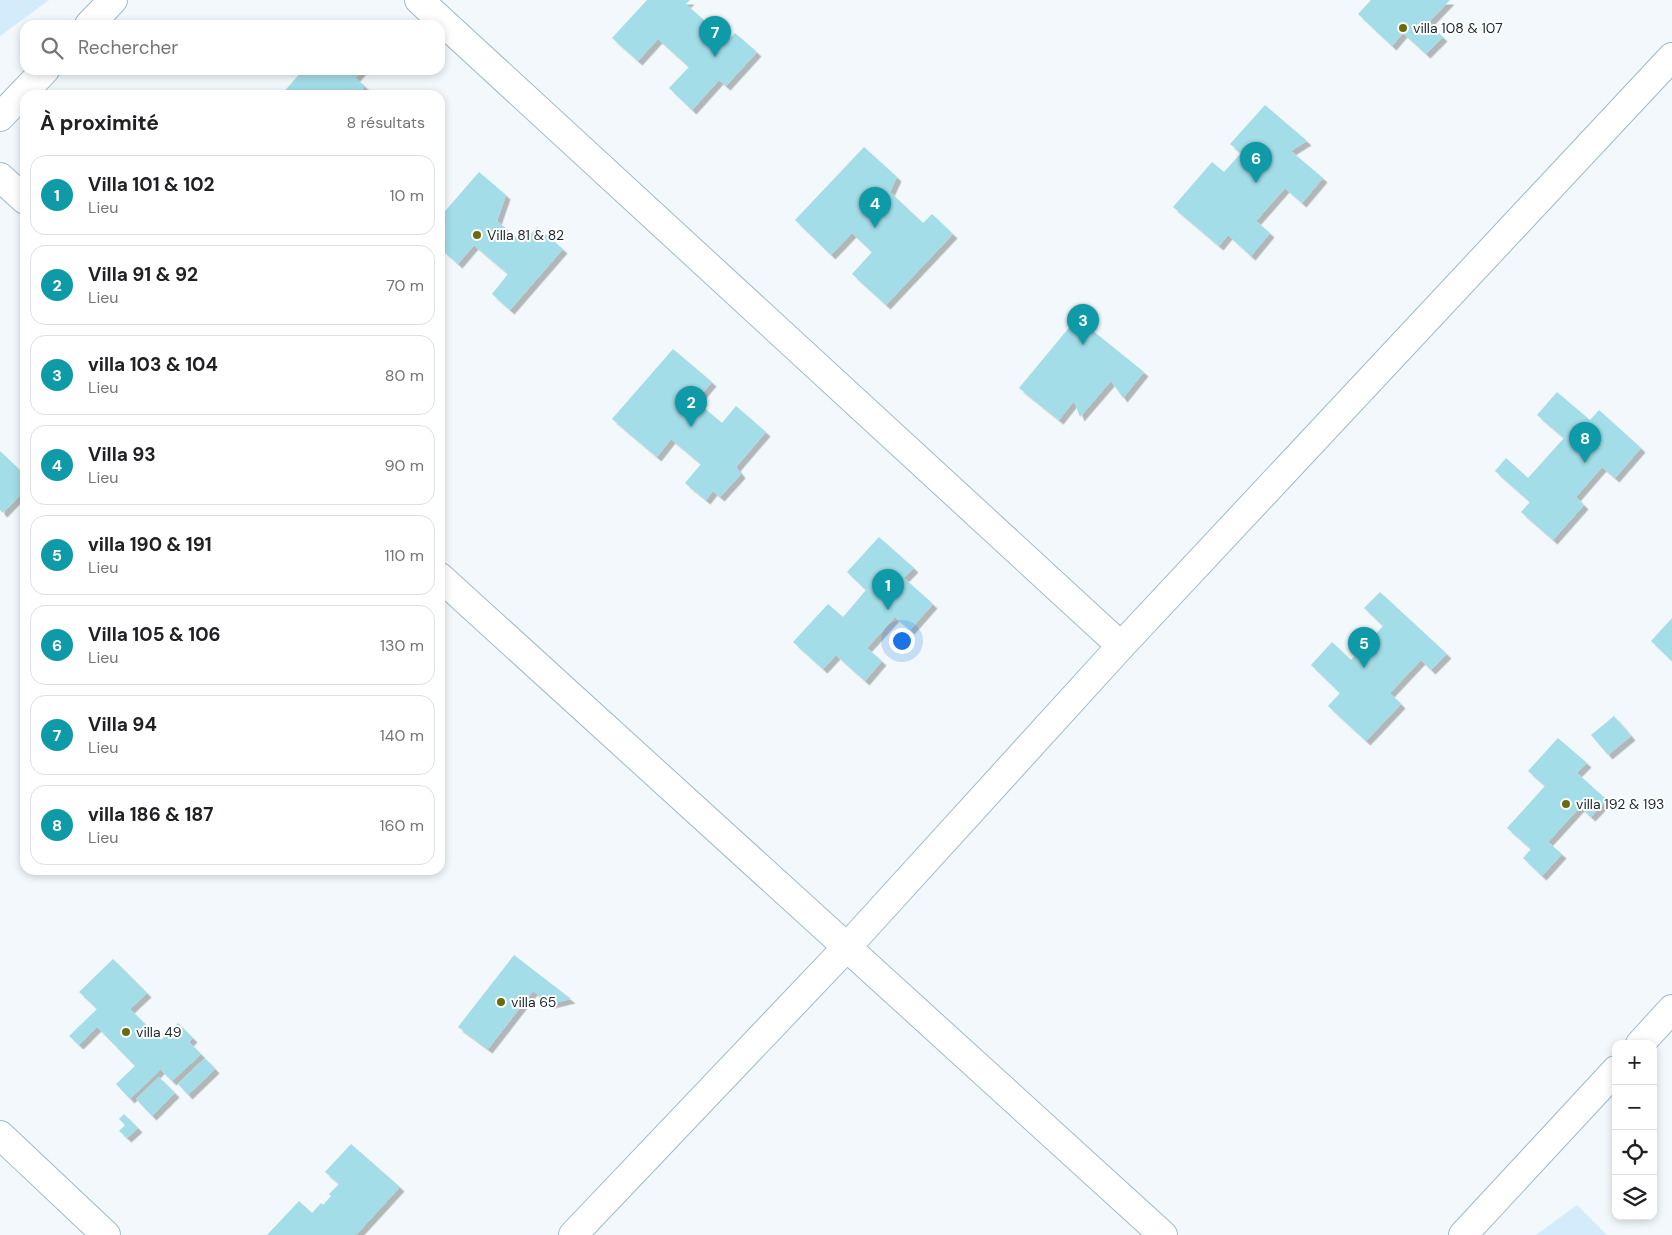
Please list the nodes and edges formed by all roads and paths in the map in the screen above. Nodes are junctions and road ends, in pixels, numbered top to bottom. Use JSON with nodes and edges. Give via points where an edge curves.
{"nodes":[{"id":1,"x":113,"y":0,"type":"edge"},
{"id":2,"x":419,"y":0,"type":"edge"},
{"id":3,"x":94,"y":20,"type":"edge"},
{"id":4,"x":441,"y":20,"type":"edge"},
{"id":5,"x":445,"y":24,"type":"edge"},
{"id":6,"x":1672,"y":57,"type":"edge"},
{"id":7,"x":40,"y":75,"type":"edge"},
{"id":8,"x":26,"y":90,"type":"edge"},
{"id":9,"x":20,"y":96,"type":"edge"},
{"id":10,"x":0,"y":117,"type":"edge"},
{"id":11,"x":0,"y":177,"type":"edge"},
{"id":12,"x":20,"y":195,"type":"edge"},
{"id":13,"x":445,"y":582,"type":"edge"},
{"id":14,"x":1121,"y":646,"type":"junction"},
{"id":15,"x":847,"y":946,"type":"junction"},
{"id":16,"x":1672,"y":1009,"type":"edge"},
{"id":17,"x":1644,"y":1040,"type":"edge"},
{"id":18,"x":1612,"y":1074,"type":"edge"},
{"id":19,"x":0,"y":1135,"type":"edge"},
{"id":20,"x":106,"y":1235,"type":"edge"},
{"id":21,"x":574,"y":1235,"type":"edge"},
{"id":22,"x":1162,"y":1235,"type":"edge"},
{"id":23,"x":1464,"y":1235,"type":"edge"}],
"edges":[{"from":1,"to":3,"type":"street"},
{"from":2,"to":4,"type":"street"},
{"from":5,"to":14,"type":"street"},
{"from":6,"to":14,"type":"street"},
{"from":7,"to":8,"type":"street"},
{"from":9,"to":10,"type":"street"},
{"from":11,"to":12,"type":"street"},
{"from":13,"to":15,"type":"street"},
{"from":14,"to":15,"type":"street"},
{"from":15,"to":21,"type":"street"},
{"from":15,"to":22,"type":"street"},
{"from":16,"to":17,"type":"street"},
{"from":18,"to":23,"type":"street"},
{"from":19,"to":20,"type":"street"}]}
